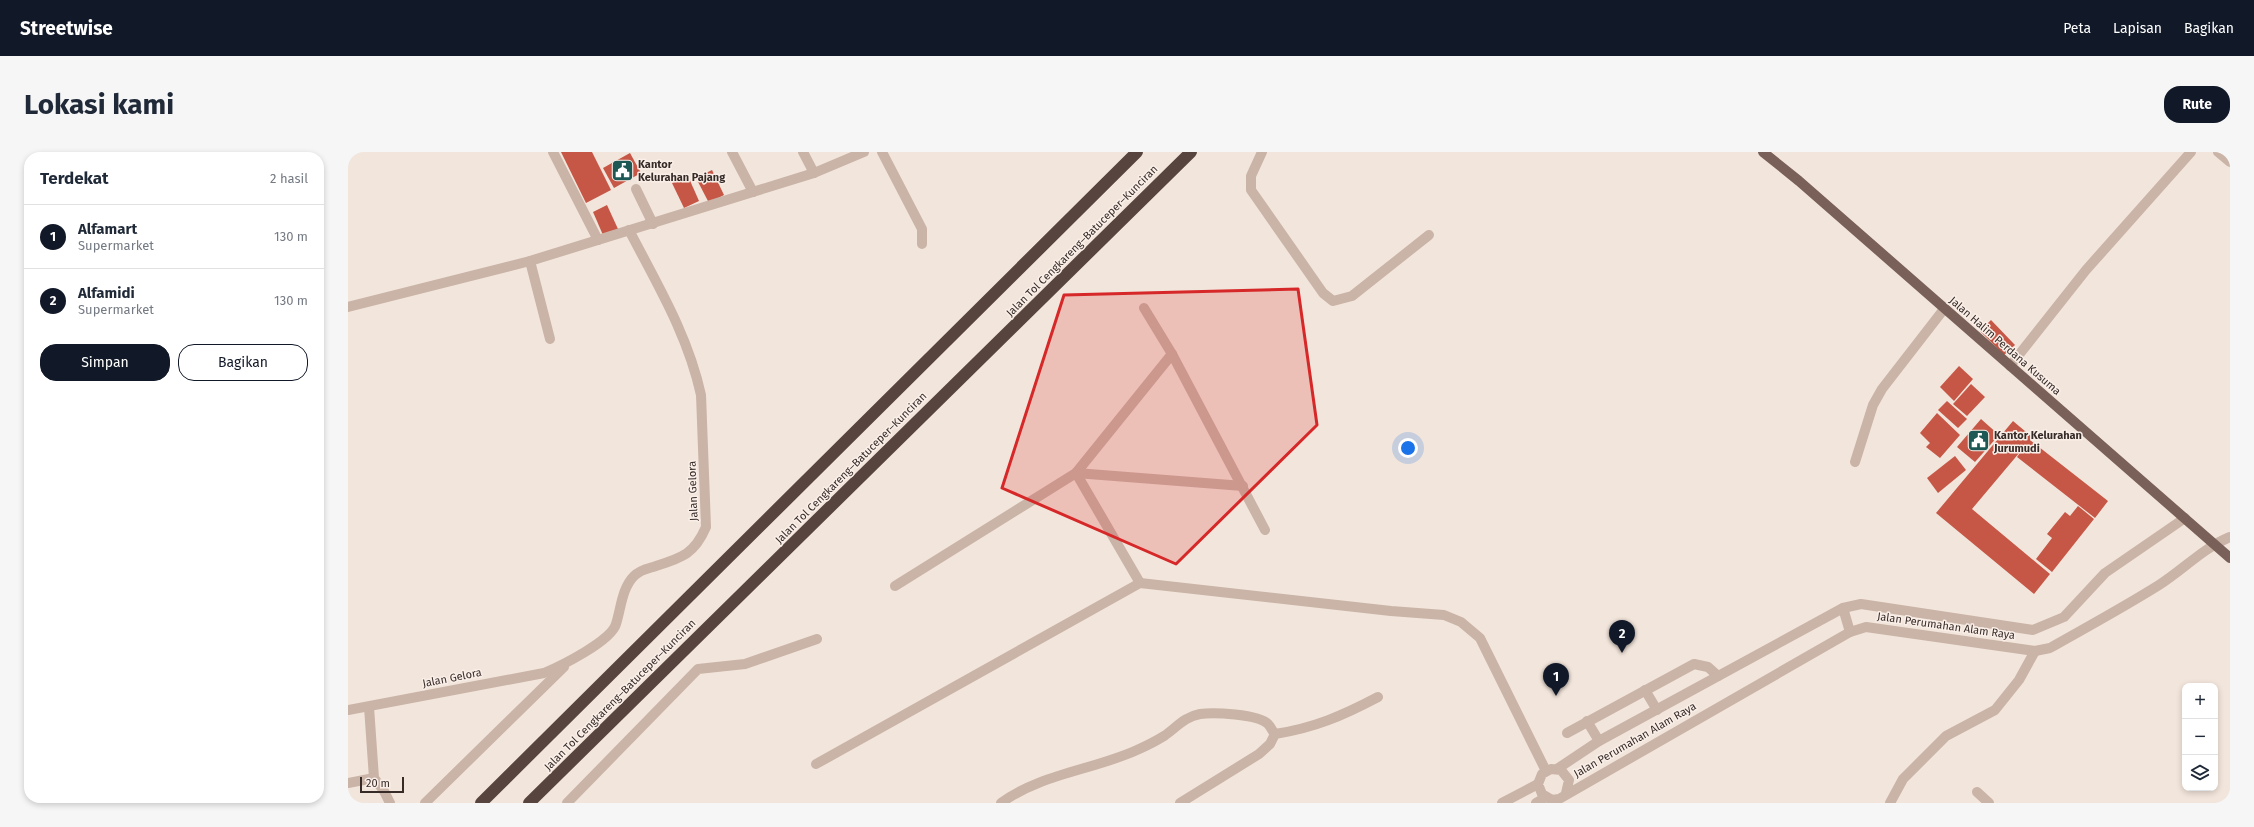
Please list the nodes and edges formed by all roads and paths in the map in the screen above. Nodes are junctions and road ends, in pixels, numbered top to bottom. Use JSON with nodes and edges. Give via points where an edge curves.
{"nodes":[{"id":1,"x":553,"y":152,"type":"edge"},
{"id":2,"x":732,"y":152,"type":"edge"},
{"id":3,"x":803,"y":152,"type":"edge"},
{"id":4,"x":864,"y":152,"type":"edge"},
{"id":5,"x":882,"y":152,"type":"edge"},
{"id":6,"x":1137,"y":152,"type":"edge"},
{"id":7,"x":1191,"y":152,"type":"edge"},
{"id":8,"x":1262,"y":152,"type":"edge"},
{"id":9,"x":1763,"y":152,"type":"edge"},
{"id":10,"x":2191,"y":152,"type":"edge"},
{"id":11,"x":2218,"y":152,"type":"edge"},
{"id":12,"x":2230,"y":162,"type":"edge"},
{"id":13,"x":814,"y":173,"type":"junction"},
{"id":14,"x":636,"y":189,"type":"dead end"},
{"id":15,"x":753,"y":192,"type":"junction"},
{"id":16,"x":653,"y":224,"type":"junction"},
{"id":17,"x":629,"y":230,"type":"junction"},
{"id":18,"x":1429,"y":235,"type":"dead end"},
{"id":19,"x":598,"y":240,"type":"junction"},
{"id":20,"x":922,"y":244,"type":"dead end"},
{"id":21,"x":530,"y":261,"type":"junction"},
{"id":22,"x":348,"y":307,"type":"edge"},
{"id":23,"x":1144,"y":308,"type":"dead end"},
{"id":24,"x":1944,"y":309,"type":"junction"},
{"id":25,"x":550,"y":339,"type":"dead end"},
{"id":26,"x":1172,"y":354,"type":"junction"},
{"id":27,"x":2010,"y":366,"type":"junction"},
{"id":28,"x":1855,"y":462,"type":"dead end"},
{"id":29,"x":1076,"y":473,"type":"junction"},
{"id":30,"x":1243,"y":486,"type":"junction"},
{"id":31,"x":2185,"y":518,"type":"junction"},
{"id":32,"x":1265,"y":530,"type":"dead end"},
{"id":33,"x":2230,"y":537,"type":"edge"},
{"id":34,"x":2214,"y":543,"type":"junction"},
{"id":35,"x":2230,"y":558,"type":"edge"},
{"id":36,"x":1140,"y":583,"type":"junction"},
{"id":37,"x":896,"y":586,"type":"dead end"},
{"id":38,"x":1843,"y":608,"type":"junction"},
{"id":39,"x":1850,"y":632,"type":"junction"},
{"id":40,"x":817,"y":639,"type":"dead end"},
{"id":41,"x":2035,"y":651,"type":"junction"},
{"id":42,"x":569,"y":663,"type":"junction"},
{"id":43,"x":1718,"y":676,"type":"junction"},
{"id":44,"x":1645,"y":690,"type":"junction"},
{"id":45,"x":1378,"y":697,"type":"dead end"},
{"id":46,"x":369,"y":706,"type":"junction"},
{"id":47,"x":348,"y":710,"type":"edge"},
{"id":48,"x":1656,"y":710,"type":"junction"},
{"id":49,"x":1588,"y":721,"type":"junction"},
{"id":50,"x":1567,"y":733,"type":"dead end"},
{"id":51,"x":1275,"y":734,"type":"junction"},
{"id":52,"x":1599,"y":742,"type":"junction"},
{"id":53,"x":816,"y":764,"type":"dead end"},
{"id":54,"x":1557,"y":769,"type":"junction"},
{"id":55,"x":1546,"y":771,"type":"junction"},
{"id":56,"x":374,"y":778,"type":"junction"},
{"id":57,"x":348,"y":783,"type":"edge"},
{"id":58,"x":1538,"y":784,"type":"junction"},
{"id":59,"x":1976,"y":792,"type":"dead end"},
{"id":60,"x":1546,"y":798,"type":"junction"},
{"id":61,"x":1562,"y":798,"type":"edge"},
{"id":62,"x":390,"y":803,"type":"edge"},
{"id":63,"x":425,"y":803,"type":"edge"},
{"id":64,"x":481,"y":803,"type":"edge"},
{"id":65,"x":530,"y":803,"type":"edge"},
{"id":66,"x":567,"y":803,"type":"edge"},
{"id":67,"x":1001,"y":803,"type":"edge"},
{"id":68,"x":1180,"y":803,"type":"edge"},
{"id":69,"x":1502,"y":803,"type":"edge"},
{"id":70,"x":1536,"y":803,"type":"edge"},
{"id":71,"x":1890,"y":803,"type":"edge"},
{"id":72,"x":1989,"y":803,"type":"edge"}],
"edges":[{"from":1,"to":19,"type":"street"},
{"from":2,"to":15,"type":"street"},
{"from":3,"to":13,"type":"street"},
{"from":4,"to":13,"type":"street"},
{"from":5,"to":20,"type":"street","via":[[922,229]]},
{"from":6,"to":64,"type":"highway","name":"Jalan Tol Cengkareng–Batuceper–Kunciran"},
{"from":7,"to":65,"type":"highway","name":"Jalan Tol Cengkareng–Batuceper–Kunciran"},
{"from":8,"to":18,"type":"street","via":[[1252,176],[1251,190],[1323,293],[1333,301],[1352,296]]},
{"from":9,"to":24,"type":"main road","name":"Jalan Halim Perdana Kusuma"},
{"from":10,"to":27,"type":"street","via":[[2086,270]]},
{"from":11,"to":12,"type":"street"},
{"from":13,"to":15,"type":"street"},
{"from":14,"to":16,"type":"street"},
{"from":15,"to":16,"type":"street"},
{"from":16,"to":17,"type":"street"},
{"from":17,"to":19,"type":"street"},
{"from":17,"to":42,"type":"street","name":"Jalan Gelora","via":[[685,340],[693,361],[700,395],[706,527],[696,548],[676,559],[641,570],[634,576],[626,589],[616,626]]},
{"from":19,"to":21,"type":"street"},
{"from":21,"to":22,"type":"street"},
{"from":21,"to":25,"type":"street"},
{"from":23,"to":26,"type":"street"},
{"from":24,"to":27,"type":"main road","name":"Jalan Halim Perdana Kusuma"},
{"from":24,"to":28,"type":"street","via":[[1882,389],[1873,405]]},
{"from":26,"to":29,"type":"street"},
{"from":26,"to":30,"type":"street"},
{"from":27,"to":31,"type":"main road","name":"Jalan Halim Perdana Kusuma"},
{"from":29,"to":30,"type":"street"},
{"from":29,"to":36,"type":"street"},
{"from":29,"to":37,"type":"street"},
{"from":30,"to":32,"type":"street"},
{"from":31,"to":34,"type":"main road","name":"Jalan Halim Perdana Kusuma"},
{"from":31,"to":38,"type":"street","name":"Jalan Perumahan Alam Raya","via":[[2105,573],[2064,617],[2034,630],[1861,604]]},
{"from":33,"to":34,"type":"street","name":"Jalan Perumahan Alam Raya"},
{"from":34,"to":35,"type":"main road","name":"Jalan Halim Perdana Kusuma"},
{"from":34,"to":41,"type":"street","name":"Jalan Perumahan Alam Raya","via":[[2161,584],[2050,648]]},
{"from":36,"to":53,"type":"street"},
{"from":36,"to":55,"type":"street","via":[[1444,615],[1461,622],[1480,638]]},
{"from":38,"to":39,"type":"street"},
{"from":38,"to":43,"type":"street","name":"Jalan Perumahan Alam Raya"},
{"from":39,"to":41,"type":"street","name":"Jalan Perumahan Alam Raya","via":[[1866,627]]},
{"from":39,"to":61,"type":"street","name":"Jalan Perumahan Alam Raya"},
{"from":40,"to":66,"type":"street","via":[[745,664],[698,669]]},
{"from":41,"to":71,"type":"street","via":[[2019,680],[1995,710],[1946,736],[1903,779]]},
{"from":42,"to":46,"type":"street","name":"Jalan Gelora","via":[[544,673]]},
{"from":42,"to":63,"type":"street"},
{"from":43,"to":44,"type":"street","via":[[1708,667],[1694,664]]},
{"from":43,"to":48,"type":"street","name":"Jalan Perumahan Alam Raya"},
{"from":44,"to":48,"type":"street"},
{"from":44,"to":49,"type":"street"},
{"from":45,"to":51,"type":"street","via":[[1337,718],[1303,730]]},
{"from":46,"to":47,"type":"street","name":"Jalan Gelora"},
{"from":46,"to":56,"type":"street"},
{"from":48,"to":52,"type":"street","name":"Jalan Perumahan Alam Raya"},
{"from":49,"to":50,"type":"street"},
{"from":49,"to":52,"type":"street"},
{"from":51,"to":67,"type":"street","via":[[1268,723],[1253,717],[1200,714],[1185,718],[1164,736],[1137,750],[1093,767],[1037,783]]},
{"from":51,"to":68,"type":"street","via":[[1270,744],[1259,754]]},
{"from":52,"to":54,"type":"street","name":"Jalan Perumahan Alam Raya"},
{"from":54,"to":55,"type":"street"},
{"from":54,"to":61,"type":"street","via":[[1569,780]]},
{"from":55,"to":58,"type":"street"},
{"from":56,"to":57,"type":"street"},
{"from":56,"to":62,"type":"street"},
{"from":58,"to":60,"type":"street"},
{"from":58,"to":69,"type":"street"},
{"from":59,"to":72,"type":"street"},
{"from":60,"to":61,"type":"street"},
{"from":60,"to":70,"type":"street"}]}
